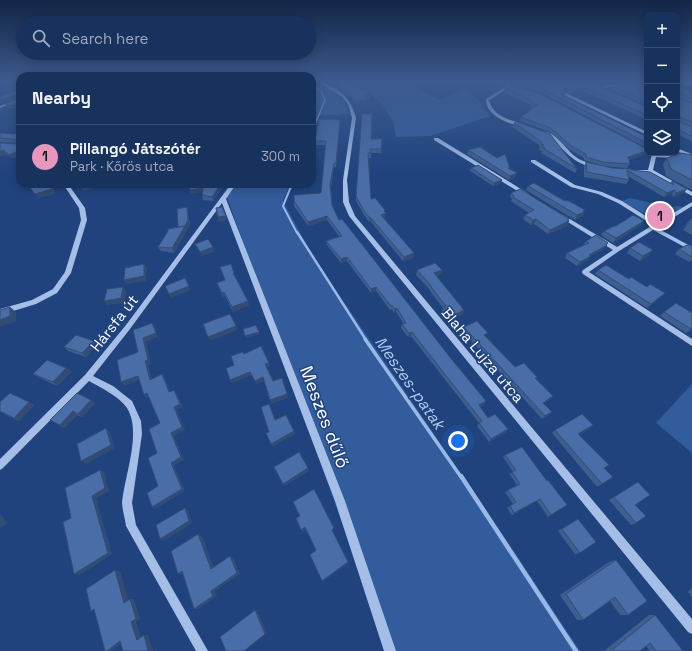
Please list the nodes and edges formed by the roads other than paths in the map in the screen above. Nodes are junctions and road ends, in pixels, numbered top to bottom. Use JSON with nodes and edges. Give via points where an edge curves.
{"nodes":[{"id":1,"x":353,"y":112,"type":"edge"},
{"id":2,"x":492,"y":112,"type":"edge"},
{"id":3,"x":603,"y":112,"type":"edge"},
{"id":4,"x":528,"y":127,"type":"edge"},
{"id":5,"x":542,"y":132,"type":"edge"},
{"id":6,"x":644,"y":133,"type":"edge"},
{"id":7,"x":436,"y":139,"type":"dead end"},
{"id":8,"x":680,"y":151,"type":"edge"},
{"id":9,"x":652,"y":156,"type":"edge"},
{"id":10,"x":679,"y":156,"type":"edge"},
{"id":11,"x":692,"y":157,"type":"edge"},
{"id":12,"x":532,"y":161,"type":"dead end"},
{"id":13,"x":598,"y":167,"type":"edge"},
{"id":14,"x":628,"y":171,"type":"edge"},
{"id":15,"x":650,"y":171,"type":"junction"},
{"id":16,"x":68,"y":188,"type":"edge"},
{"id":17,"x":231,"y":188,"type":"edge"},
{"id":18,"x":692,"y":194,"type":"edge"},
{"id":19,"x":529,"y":196,"type":"edge"},
{"id":20,"x":223,"y":198,"type":"junction"},
{"id":21,"x":692,"y":204,"type":"edge"},
{"id":22,"x":556,"y":213,"type":"edge"},
{"id":23,"x":655,"y":227,"type":"junction"},
{"id":24,"x":692,"y":249,"type":"edge"},
{"id":25,"x":617,"y":250,"type":"junction"},
{"id":26,"x":0,"y":312,"type":"edge"},
{"id":27,"x":692,"y":342,"type":"edge"},
{"id":28,"x":88,"y":377,"type":"junction"},
{"id":29,"x":0,"y":465,"type":"edge"},
{"id":30,"x":692,"y":628,"type":"edge"},
{"id":31,"x":202,"y":651,"type":"edge"},
{"id":32,"x":390,"y":651,"type":"edge"}],
"edges":[{"from":1,"to":30,"type":"street","name":"Blaha Lujza utca","via":[[354,118],[345,180],[346,202],[352,216]]},
{"from":2,"to":4,"type":"street"},
{"from":3,"to":6,"type":"street"},
{"from":5,"to":13,"type":"street","via":[[557,140],[573,158]]},
{"from":7,"to":19,"type":"street"},
{"from":8,"to":11,"type":"street"},
{"from":9,"to":15,"type":"street"},
{"from":10,"to":11,"type":"street"},
{"from":12,"to":23,"type":"street","via":[[573,186],[620,202]]},
{"from":14,"to":15,"type":"street"},
{"from":15,"to":18,"type":"street"},
{"from":16,"to":26,"type":"street","via":[[82,208],[84,220],[68,273],[55,291],[34,302]]},
{"from":17,"to":20,"type":"street","name":"Hársfa út"},
{"from":20,"to":28,"type":"street","name":"Hársfa út"},
{"from":20,"to":32,"type":"street","name":"Meszes dűlő","via":[[340,501]]},
{"from":21,"to":23,"type":"street"},
{"from":22,"to":25,"type":"street"},
{"from":23,"to":24,"type":"street"},
{"from":23,"to":25,"type":"street"},
{"from":25,"to":27,"type":"street","via":[[585,272]]},
{"from":28,"to":29,"type":"street","name":"Hársfa út"},
{"from":28,"to":31,"type":"street","via":[[110,388],[129,404],[138,421],[127,503],[130,526]]}]}
